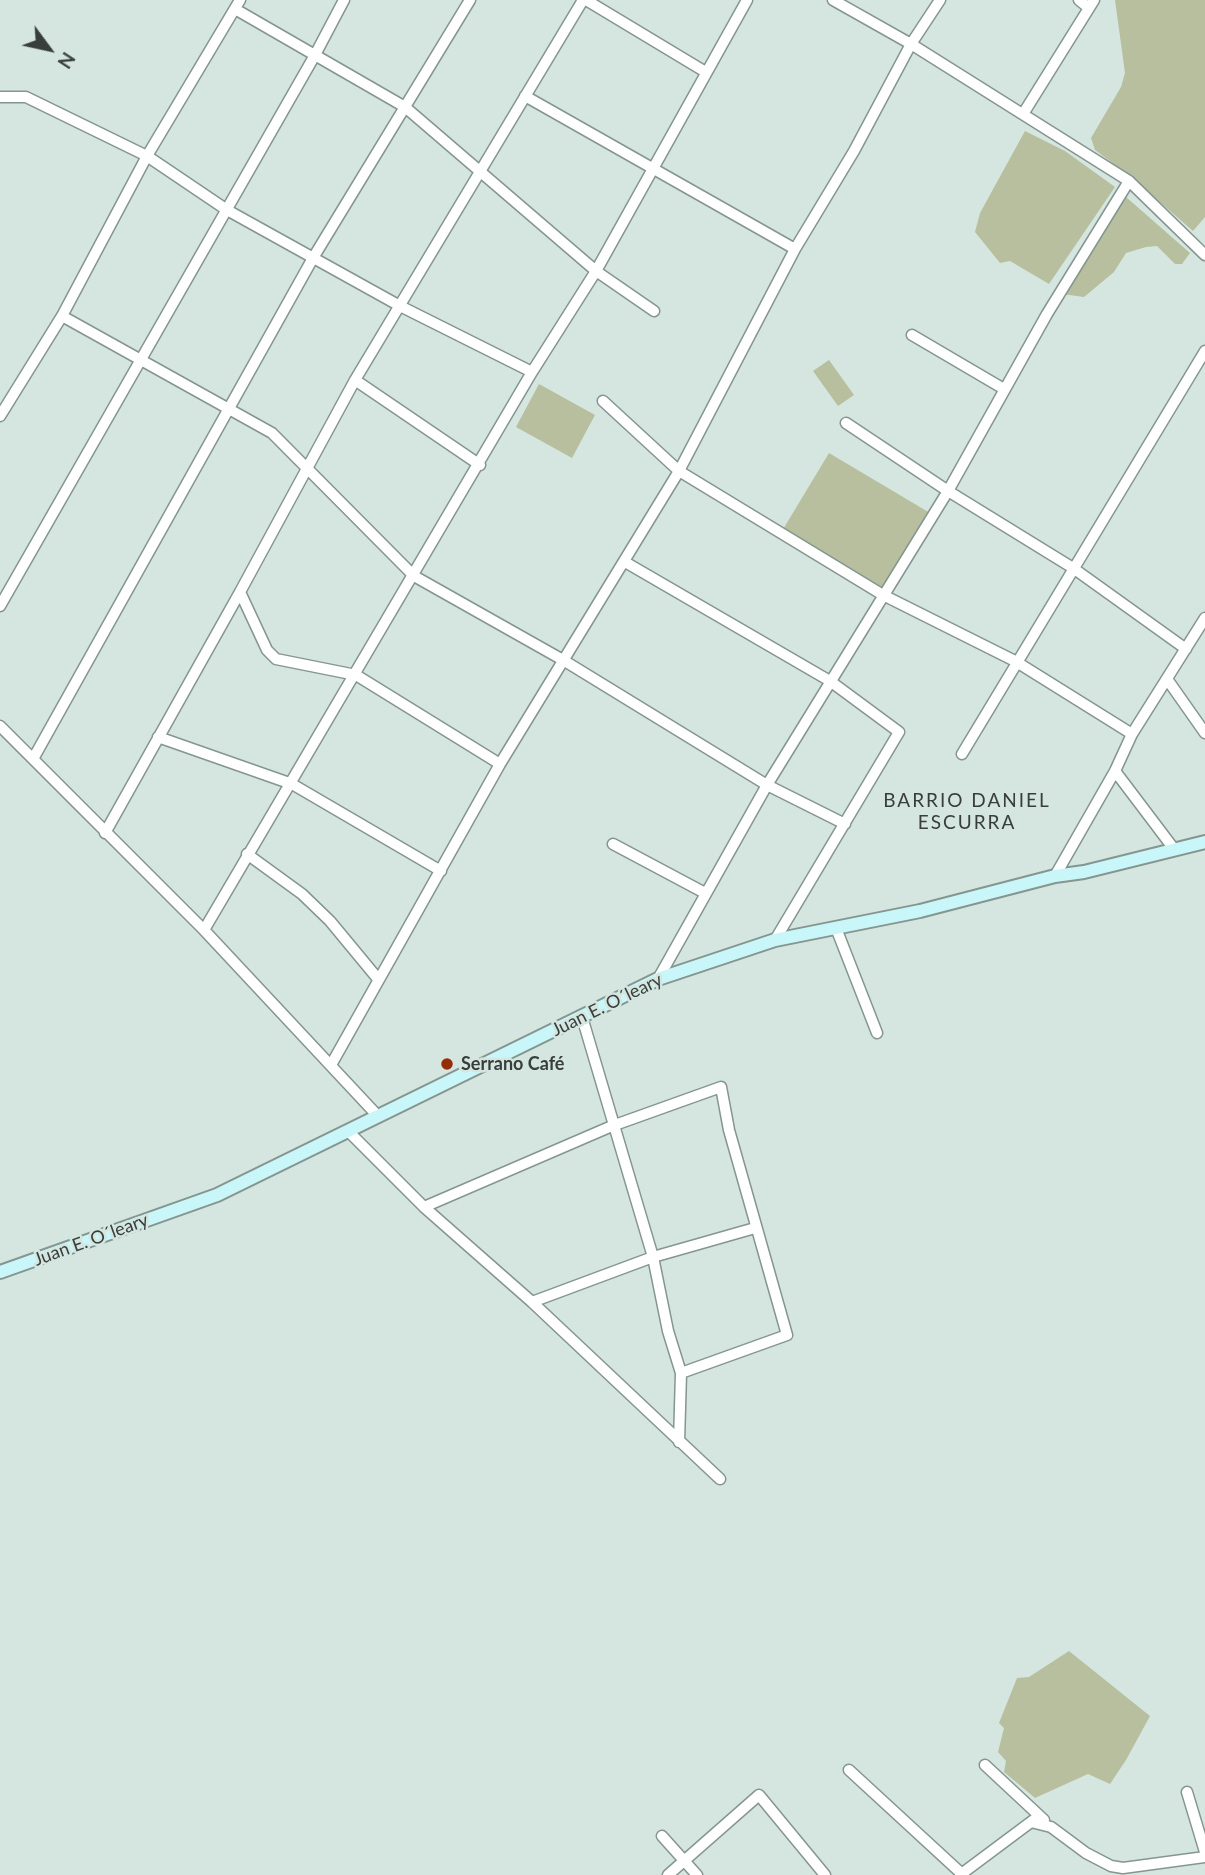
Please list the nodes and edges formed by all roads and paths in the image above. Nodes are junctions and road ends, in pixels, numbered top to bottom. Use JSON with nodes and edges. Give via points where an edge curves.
{"nodes":[{"id":1,"x":344,"y":0,"type":"edge"},
{"id":2,"x":470,"y":0,"type":"edge"},
{"id":3,"x":584,"y":0,"type":"edge"},
{"id":4,"x":747,"y":0,"type":"edge"},
{"id":5,"x":833,"y":0,"type":"edge"},
{"id":6,"x":940,"y":0,"type":"edge"},
{"id":7,"x":1079,"y":0,"type":"edge"},
{"id":8,"x":237,"y":4,"type":"edge"},
{"id":9,"x":1092,"y":4,"type":"edge"},
{"id":10,"x":911,"y":44,"type":"junction"},
{"id":11,"x":315,"y":55,"type":"junction"},
{"id":12,"x":704,"y":71,"type":"junction"},
{"id":13,"x":525,"y":96,"type":"junction"},
{"id":14,"x":0,"y":97,"type":"edge"},
{"id":15,"x":405,"y":107,"type":"junction"},
{"id":16,"x":1023,"y":114,"type":"junction"},
{"id":17,"x":147,"y":156,"type":"junction"},
{"id":18,"x":652,"y":169,"type":"junction"},
{"id":19,"x":480,"y":172,"type":"junction"},
{"id":20,"x":1129,"y":181,"type":"junction"},
{"id":21,"x":227,"y":210,"type":"junction"},
{"id":22,"x":795,"y":249,"type":"junction"},
{"id":23,"x":1205,"y":255,"type":"edge"},
{"id":24,"x":313,"y":258,"type":"junction"},
{"id":25,"x":596,"y":271,"type":"junction"},
{"id":26,"x":400,"y":306,"type":"junction"},
{"id":27,"x":654,"y":311,"type":"dead end"},
{"id":28,"x":62,"y":316,"type":"junction"},
{"id":29,"x":912,"y":335,"type":"dead end"},
{"id":30,"x":1205,"y":351,"type":"edge"},
{"id":31,"x":140,"y":362,"type":"junction"},
{"id":32,"x":532,"y":372,"type":"junction"},
{"id":33,"x":355,"y":380,"type":"junction"},
{"id":34,"x":1004,"y":389,"type":"junction"},
{"id":35,"x":603,"y":401,"type":"dead end"},
{"id":36,"x":228,"y":411,"type":"junction"},
{"id":37,"x":0,"y":416,"type":"edge"},
{"id":38,"x":846,"y":423,"type":"dead end"},
{"id":39,"x":480,"y":465,"type":"junction"},
{"id":40,"x":307,"y":467,"type":"junction"},
{"id":41,"x":679,"y":471,"type":"junction"},
{"id":42,"x":948,"y":491,"type":"junction"},
{"id":43,"x":625,"y":562,"type":"junction"},
{"id":44,"x":1073,"y":568,"type":"junction"},
{"id":45,"x":414,"y":576,"type":"junction"},
{"id":46,"x":240,"y":592,"type":"junction"},
{"id":47,"x":883,"y":595,"type":"junction"},
{"id":48,"x":0,"y":606,"type":"edge"},
{"id":49,"x":1205,"y":618,"type":"edge"},
{"id":50,"x":1186,"y":649,"type":"junction"},
{"id":51,"x":562,"y":660,"type":"junction"},
{"id":52,"x":1015,"y":661,"type":"junction"},
{"id":53,"x":356,"y":675,"type":"junction"},
{"id":54,"x":1167,"y":679,"type":"junction"},
{"id":55,"x":830,"y":681,"type":"junction"},
{"id":56,"x":0,"y":726,"type":"edge"},
{"id":57,"x":1205,"y":733,"type":"edge"},
{"id":58,"x":1132,"y":734,"type":"junction"},
{"id":59,"x":158,"y":737,"type":"junction"},
{"id":60,"x":962,"y":754,"type":"dead end"},
{"id":61,"x":33,"y":759,"type":"junction"},
{"id":62,"x":500,"y":764,"type":"junction"},
{"id":63,"x":1115,"y":772,"type":"junction"},
{"id":64,"x":292,"y":784,"type":"junction"},
{"id":65,"x":767,"y":785,"type":"junction"},
{"id":66,"x":845,"y":824,"type":"junction"},
{"id":67,"x":105,"y":833,"type":"junction"},
{"id":68,"x":1205,"y":842,"type":"edge"},
{"id":69,"x":613,"y":844,"type":"dead end"},
{"id":70,"x":1174,"y":849,"type":"junction"},
{"id":71,"x":247,"y":854,"type":"junction"},
{"id":72,"x":441,"y":871,"type":"junction"},
{"id":73,"x":1055,"y":876,"type":"junction"},
{"id":74,"x":705,"y":893,"type":"junction"},
{"id":75,"x":836,"y":929,"type":"junction"},
{"id":76,"x":204,"y":930,"type":"junction"},
{"id":77,"x":775,"y":940,"type":"junction"},
{"id":78,"x":378,"y":979,"type":"junction"},
{"id":79,"x":658,"y":979,"type":"junction"},
{"id":80,"x":582,"y":1017,"type":"junction"},
{"id":81,"x":877,"y":1033,"type":"dead end"},
{"id":82,"x":331,"y":1065,"type":"junction"},
{"id":83,"x":376,"y":1114,"type":"junction"},
{"id":84,"x":612,"y":1126,"type":"junction"},
{"id":85,"x":348,"y":1131,"type":"junction"},
{"id":86,"x":424,"y":1207,"type":"junction"},
{"id":87,"x":755,"y":1228,"type":"junction"},
{"id":88,"x":653,"y":1257,"type":"junction"},
{"id":89,"x":0,"y":1272,"type":"edge"},
{"id":90,"x":532,"y":1302,"type":"junction"},
{"id":91,"x":681,"y":1373,"type":"junction"},
{"id":92,"x":679,"y":1442,"type":"junction"},
{"id":93,"x":720,"y":1479,"type":"dead end"},
{"id":94,"x":985,"y":1765,"type":"dead end"},
{"id":95,"x":849,"y":1770,"type":"dead end"},
{"id":96,"x":1188,"y":1792,"type":"dead end"},
{"id":97,"x":1035,"y":1819,"type":"junction"},
{"id":98,"x":662,"y":1836,"type":"dead end"},
{"id":99,"x":1205,"y":1855,"type":"edge"},
{"id":100,"x":684,"y":1860,"type":"junction"},
{"id":101,"x":961,"y":1874,"type":"edge"},
{"id":102,"x":668,"y":1875,"type":"edge"},
{"id":103,"x":697,"y":1875,"type":"edge"},
{"id":104,"x":825,"y":1875,"type":"edge"}],
"edges":[{"from":1,"to":11,"type":"street"},
{"from":2,"to":15,"type":"street"},
{"from":3,"to":12,"type":"street"},
{"from":3,"to":13,"type":"street"},
{"from":4,"to":12,"type":"street"},
{"from":5,"to":10,"type":"street"},
{"from":6,"to":10,"type":"street"},
{"from":7,"to":9,"type":"street"},
{"from":8,"to":11,"type":"street"},
{"from":8,"to":17,"type":"street"},
{"from":9,"to":16,"type":"street"},
{"from":10,"to":16,"type":"street"},
{"from":10,"to":22,"type":"street"},
{"from":11,"to":15,"type":"street"},
{"from":11,"to":21,"type":"street"},
{"from":12,"to":18,"type":"street"},
{"from":13,"to":18,"type":"street"},
{"from":13,"to":19,"type":"street"},
{"from":14,"to":17,"type":"street","via":[[26,97]]},
{"from":15,"to":19,"type":"street"},
{"from":15,"to":24,"type":"street"},
{"from":16,"to":20,"type":"street"},
{"from":17,"to":21,"type":"street"},
{"from":17,"to":28,"type":"street"},
{"from":18,"to":22,"type":"street"},
{"from":18,"to":25,"type":"street"},
{"from":19,"to":25,"type":"street"},
{"from":19,"to":26,"type":"street"},
{"from":20,"to":23,"type":"street"},
{"from":20,"to":34,"type":"street"},
{"from":21,"to":24,"type":"street"},
{"from":21,"to":31,"type":"street"},
{"from":22,"to":41,"type":"street"},
{"from":24,"to":26,"type":"street"},
{"from":24,"to":36,"type":"street"},
{"from":25,"to":27,"type":"street"},
{"from":25,"to":32,"type":"street"},
{"from":26,"to":32,"type":"street"},
{"from":26,"to":33,"type":"street"},
{"from":28,"to":31,"type":"street"},
{"from":28,"to":37,"type":"street"},
{"from":29,"to":34,"type":"street"},
{"from":30,"to":44,"type":"street"},
{"from":31,"to":36,"type":"street"},
{"from":31,"to":48,"type":"street"},
{"from":32,"to":39,"type":"street"},
{"from":33,"to":39,"type":"street"},
{"from":33,"to":40,"type":"street"},
{"from":34,"to":42,"type":"street"},
{"from":35,"to":41,"type":"street"},
{"from":36,"to":40,"type":"street","via":[[272,433]]},
{"from":36,"to":61,"type":"street"},
{"from":38,"to":42,"type":"street"},
{"from":39,"to":45,"type":"street"},
{"from":40,"to":45,"type":"street"},
{"from":40,"to":46,"type":"street"},
{"from":41,"to":43,"type":"street"},
{"from":41,"to":47,"type":"street"},
{"from":42,"to":44,"type":"street"},
{"from":42,"to":47,"type":"street"},
{"from":43,"to":51,"type":"street"},
{"from":43,"to":55,"type":"street"},
{"from":44,"to":50,"type":"street"},
{"from":44,"to":52,"type":"street"},
{"from":45,"to":51,"type":"street"},
{"from":45,"to":53,"type":"street"},
{"from":46,"to":53,"type":"street","via":[[267,650],[276,659]]},
{"from":46,"to":59,"type":"street"},
{"from":47,"to":52,"type":"street"},
{"from":47,"to":55,"type":"street"},
{"from":49,"to":50,"type":"street"},
{"from":50,"to":54,"type":"street"},
{"from":51,"to":62,"type":"street"},
{"from":51,"to":65,"type":"street"},
{"from":52,"to":58,"type":"street"},
{"from":52,"to":60,"type":"street"},
{"from":53,"to":62,"type":"street"},
{"from":53,"to":64,"type":"street"},
{"from":54,"to":57,"type":"street"},
{"from":54,"to":58,"type":"street"},
{"from":55,"to":65,"type":"street"},
{"from":55,"to":66,"type":"street","via":[[899,732]]},
{"from":56,"to":61,"type":"street"},
{"from":58,"to":63,"type":"street"},
{"from":59,"to":64,"type":"street"},
{"from":59,"to":67,"type":"street"},
{"from":61,"to":67,"type":"street"},
{"from":62,"to":72,"type":"street"},
{"from":63,"to":70,"type":"street"},
{"from":63,"to":73,"type":"street"},
{"from":64,"to":71,"type":"street"},
{"from":64,"to":72,"type":"street"},
{"from":65,"to":66,"type":"street"},
{"from":65,"to":74,"type":"street"},
{"from":66,"to":77,"type":"street"},
{"from":67,"to":76,"type":"street"},
{"from":68,"to":70,"type":"street","name":"Juan E. O´leary"},
{"from":69,"to":74,"type":"street"},
{"from":70,"to":73,"type":"street","name":"Juan E. O´leary"},
{"from":71,"to":76,"type":"street"},
{"from":71,"to":78,"type":"street","via":[[302,894]]},
{"from":72,"to":78,"type":"street"},
{"from":73,"to":75,"type":"street","name":"Juan E. O´leary"},
{"from":74,"to":79,"type":"street"},
{"from":75,"to":77,"type":"street","name":"Juan E. O´leary"},
{"from":75,"to":81,"type":"street"},
{"from":76,"to":82,"type":"street"},
{"from":77,"to":79,"type":"street","name":"Juan E. O´leary"},
{"from":78,"to":82,"type":"street"},
{"from":79,"to":80,"type":"street","name":"Juan E. O´leary"},
{"from":80,"to":83,"type":"street","name":"Juan E. O´leary"},
{"from":80,"to":84,"type":"street"},
{"from":82,"to":83,"type":"street"},
{"from":83,"to":85,"type":"street","name":"Juan E. O´leary"},
{"from":84,"to":86,"type":"street"},
{"from":84,"to":87,"type":"street","via":[[721,1087]]},
{"from":84,"to":88,"type":"street"},
{"from":85,"to":86,"type":"street"},
{"from":85,"to":89,"type":"street","name":"Juan E. O´leary","via":[[217,1195]]},
{"from":86,"to":90,"type":"street"},
{"from":87,"to":88,"type":"street"},
{"from":87,"to":91,"type":"street","via":[[787,1335]]},
{"from":88,"to":90,"type":"street"},
{"from":88,"to":91,"type":"street"},
{"from":90,"to":92,"type":"street"},
{"from":91,"to":92,"type":"street"},
{"from":92,"to":93,"type":"street"},
{"from":94,"to":97,"type":"street"},
{"from":95,"to":101,"type":"street"},
{"from":96,"to":99,"type":"street"},
{"from":97,"to":99,"type":"street","via":[[1111,1866]]},
{"from":97,"to":101,"type":"street"},
{"from":98,"to":100,"type":"street"},
{"from":100,"to":102,"type":"street"},
{"from":100,"to":103,"type":"street"},
{"from":100,"to":104,"type":"street","via":[[759,1794]]}]}
